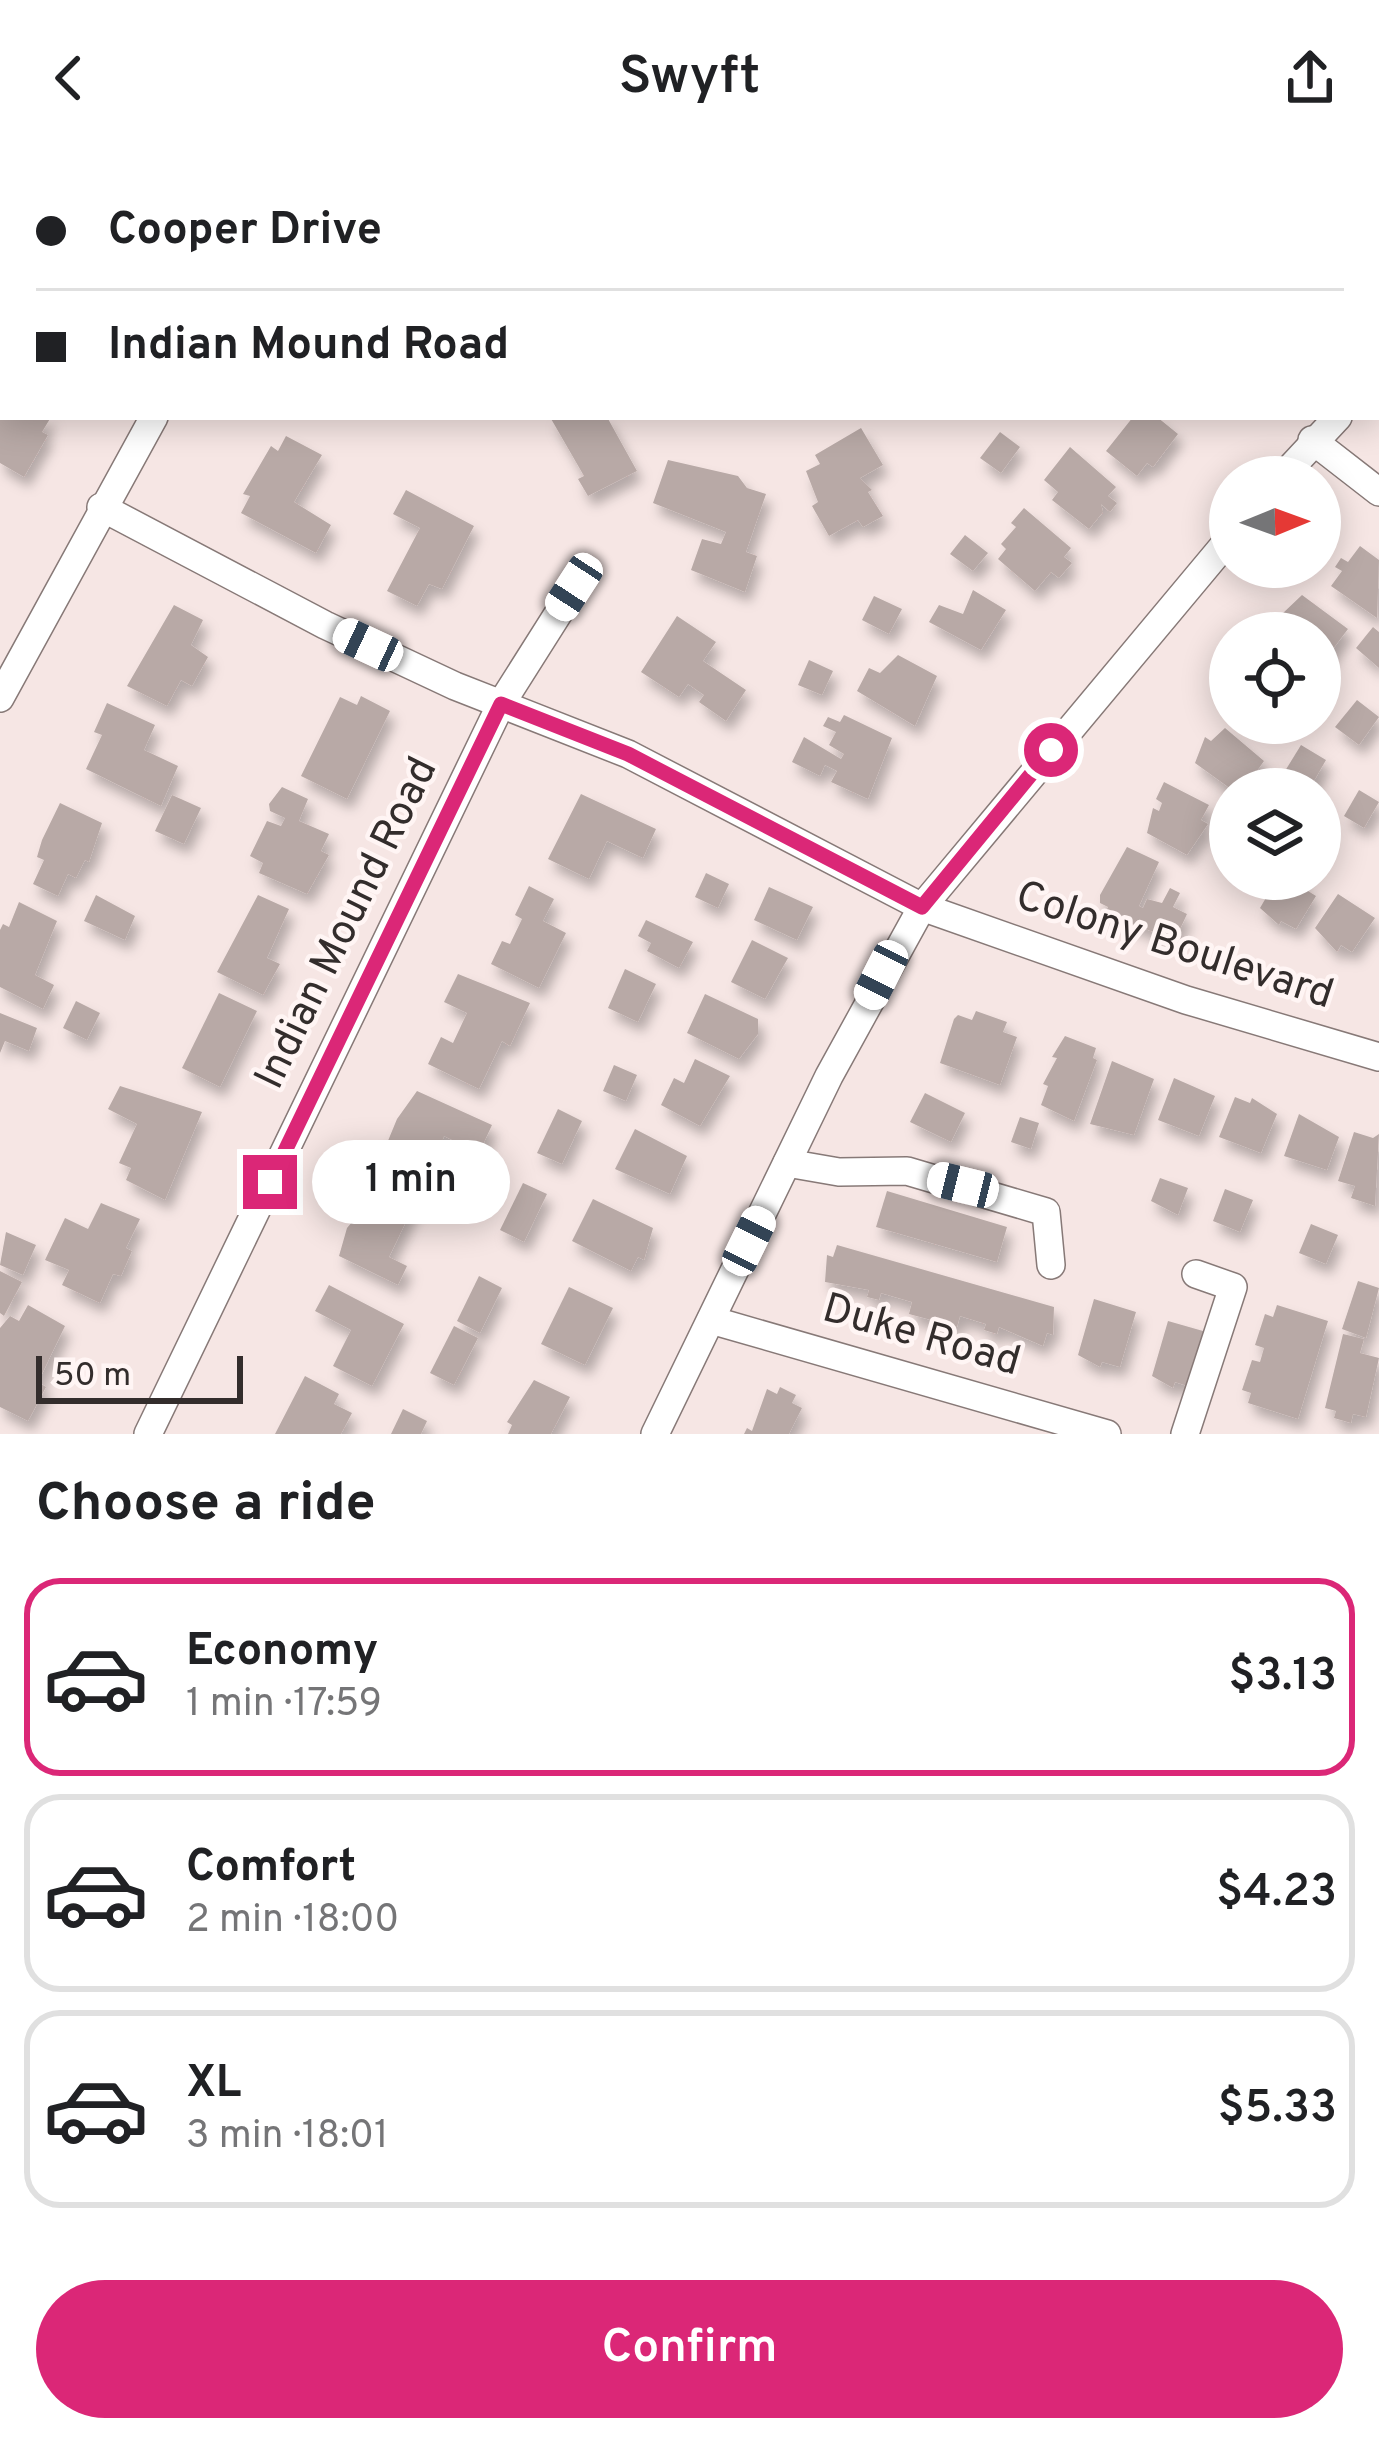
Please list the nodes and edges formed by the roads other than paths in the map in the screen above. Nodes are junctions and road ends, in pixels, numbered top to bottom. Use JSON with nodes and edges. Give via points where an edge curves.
{"nodes":[{"id":1,"x":152,"y":420,"type":"edge"},
{"id":2,"x":1335,"y":420,"type":"edge"},
{"id":3,"x":1312,"y":440,"type":"junction"},
{"id":4,"x":1299,"y":456,"type":"edge"},
{"id":5,"x":1379,"y":492,"type":"edge"},
{"id":6,"x":101,"y":507,"type":"junction"},
{"id":7,"x":1209,"y":563,"type":"edge"},
{"id":8,"x":574,"y":587,"type":"dead end"},
{"id":9,"x":0,"y":698,"type":"edge"},
{"id":10,"x":501,"y":704,"type":"junction"},
{"id":11,"x":922,"y":907,"type":"junction"},
{"id":12,"x":1379,"y":1057,"type":"edge"},
{"id":13,"x":787,"y":1163,"type":"junction"},
{"id":14,"x":1052,"y":1265,"type":"dead end"},
{"id":15,"x":1196,"y":1274,"type":"dead end"},
{"id":16,"x":711,"y":1319,"type":"junction"},
{"id":17,"x":1038,"y":1425,"type":"edge"},
{"id":18,"x":1102,"y":1433,"type":"edge"},
{"id":19,"x":148,"y":1434,"type":"edge"},
{"id":20,"x":655,"y":1434,"type":"edge"},
{"id":21,"x":1185,"y":1434,"type":"edge"}],
"edges":[{"from":1,"to":6,"type":"street"},
{"from":2,"to":3,"type":"street"},
{"from":3,"to":4,"type":"street"},
{"from":3,"to":5,"type":"street"},
{"from":6,"to":9,"type":"street"},
{"from":6,"to":10,"type":"street","name":"Colony Boulevard","via":[[325,625]]},
{"from":7,"to":11,"type":"street"},
{"from":8,"to":10,"type":"street","name":"Indian Mound Road"},
{"from":10,"to":11,"type":"street","name":"Colony Boulevard","via":[[628,754]]},
{"from":10,"to":19,"type":"street","name":"Indian Mound Road"},
{"from":11,"to":12,"type":"street","name":"Colony Boulevard","via":[[1186,1000]]},
{"from":11,"to":13,"type":"street"},
{"from":13,"to":14,"type":"street","via":[[907,1171],[1046,1212]]},
{"from":13,"to":16,"type":"street"},
{"from":15,"to":21,"type":"street","via":[[1233,1287]]},
{"from":16,"to":17,"type":"street","name":"Duke Road"},
{"from":16,"to":20,"type":"street"},
{"from":17,"to":18,"type":"street","name":"Duke Road"}]}
